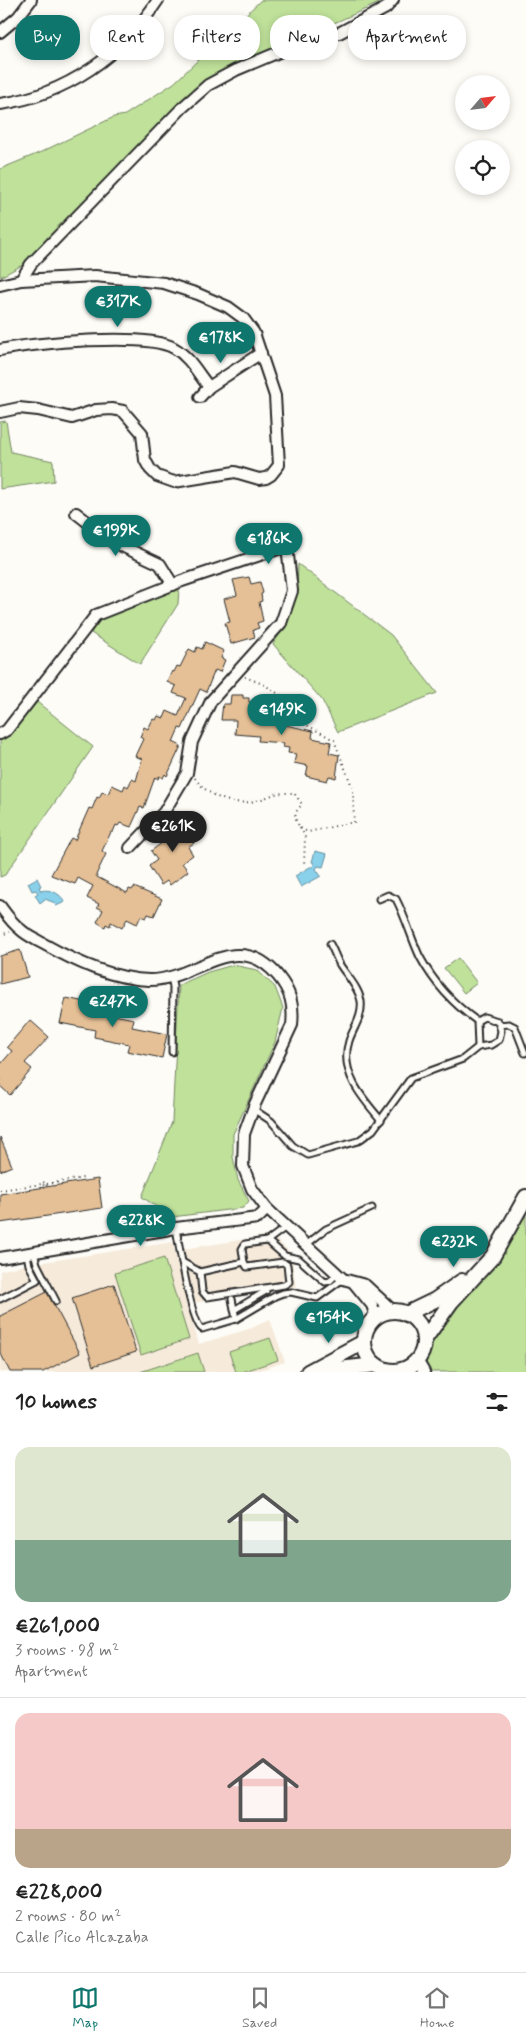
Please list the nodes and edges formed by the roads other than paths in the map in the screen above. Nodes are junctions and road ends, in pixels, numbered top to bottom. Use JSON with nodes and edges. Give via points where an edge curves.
{"nodes":[{"id":1,"x":31,"y":0,"type":"edge"},
{"id":2,"x":158,"y":0,"type":"edge"},
{"id":3,"x":393,"y":0,"type":"edge"},
{"id":4,"x":0,"y":32,"type":"edge"},
{"id":5,"x":0,"y":104,"type":"edge"},
{"id":6,"x":21,"y":280,"type":"junction"},
{"id":7,"x":0,"y":285,"type":"edge"},
{"id":8,"x":0,"y":350,"type":"edge"},
{"id":9,"x":261,"y":353,"type":"junction"},
{"id":10,"x":209,"y":387,"type":"junction"},
{"id":11,"x":200,"y":397,"type":"dead end"},
{"id":12,"x":0,"y":412,"type":"edge"},
{"id":13,"x":76,"y":513,"type":"dead end"},
{"id":14,"x":173,"y":585,"type":"junction"},
{"id":15,"x":0,"y":734,"type":"edge"},
{"id":16,"x":130,"y":848,"type":"dead end"},
{"id":17,"x":379,"y":898,"type":"dead end"},
{"id":18,"x":0,"y":906,"type":"edge"},
{"id":19,"x":330,"y":944,"type":"dead end"},
{"id":20,"x":171,"y":976,"type":"junction"},
{"id":21,"x":477,"y":1021,"type":"junction"},
{"id":22,"x":499,"y":1024,"type":"junction"},
{"id":23,"x":478,"y":1047,"type":"junction"},
{"id":24,"x":172,"y":1052,"type":"dead end"},
{"id":25,"x":525,"y":1053,"type":"dead end"},
{"id":26,"x":253,"y":1109,"type":"junction"},
{"id":27,"x":381,"y":1120,"type":"junction"},
{"id":28,"x":526,"y":1197,"type":"edge"},
{"id":29,"x":372,"y":1208,"type":"dead end"},
{"id":30,"x":267,"y":1210,"type":"junction"},
{"id":31,"x":286,"y":1227,"type":"junction"},
{"id":32,"x":176,"y":1228,"type":"junction"},
{"id":33,"x":507,"y":1230,"type":"junction"},
{"id":34,"x":267,"y":1241,"type":"junction"},
{"id":35,"x":305,"y":1246,"type":"junction"},
{"id":36,"x":278,"y":1251,"type":"junction"},
{"id":37,"x":30,"y":1252,"type":"junction"},
{"id":38,"x":0,"y":1258,"type":"edge"},
{"id":39,"x":182,"y":1262,"type":"junction"},
{"id":40,"x":244,"y":1262,"type":"junction"},
{"id":41,"x":280,"y":1262,"type":"junction"},
{"id":42,"x":200,"y":1272,"type":"junction"},
{"id":43,"x":340,"y":1277,"type":"junction"},
{"id":44,"x":354,"y":1283,"type":"junction"},
{"id":45,"x":266,"y":1291,"type":"dead end"},
{"id":46,"x":0,"y":1299,"type":"edge"},
{"id":47,"x":232,"y":1299,"type":"dead end"},
{"id":48,"x":56,"y":1301,"type":"dead end"},
{"id":49,"x":234,"y":1310,"type":"junction"},
{"id":50,"x":399,"y":1313,"type":"junction"},
{"id":51,"x":376,"y":1317,"type":"junction"},
{"id":52,"x":236,"y":1319,"type":"junction"},
{"id":53,"x":424,"y":1340,"type":"junction"},
{"id":54,"x":364,"y":1342,"type":"junction"},
{"id":55,"x":376,"y":1365,"type":"junction"},
{"id":56,"x":420,"y":1366,"type":"edge"},
{"id":57,"x":308,"y":1372,"type":"edge"},
{"id":58,"x":326,"y":1372,"type":"edge"}],
"edges":[{"from":1,"to":4,"type":"street"},
{"from":2,"to":5,"type":"street","via":[[131,37],[92,70],[40,95]]},
{"from":3,"to":6,"type":"street","via":[[386,8],[344,31],[291,46],[208,85],[31,264]]},
{"from":6,"to":7,"type":"street"},
{"from":6,"to":9,"type":"street","via":[[95,276],[164,283],[228,307],[243,318],[254,333]]},
{"from":8,"to":10,"type":"street","via":[[52,343],[157,342],[186,356]]},
{"from":9,"to":10,"type":"street"},
{"from":9,"to":12,"type":"street","via":[[275,396],[280,458],[276,470],[266,478],[235,472],[174,482],[162,478],[150,469],[145,460],[142,433],[123,411],[96,410],[72,418],[19,408]]},
{"from":10,"to":11,"type":"street"},
{"from":13,"to":14,"type":"street","via":[[113,542],[160,564]]},
{"from":14,"to":15,"type":"street","via":[[96,614],[7,730]]},
{"from":14,"to":16,"type":"street","via":[[287,546],[292,591],[281,623],[212,701],[192,742],[187,773],[164,812]]},
{"from":17,"to":21,"type":"lane","via":[[388,895],[396,899],[420,956],[437,985]]},
{"from":18,"to":20,"type":"street","via":[[20,930],[67,957],[108,973],[134,978],[149,980]]},
{"from":19,"to":27,"type":"lane","via":[[361,1001],[360,1018],[348,1042],[348,1070],[360,1095]]},
{"from":20,"to":24,"type":"lane"},
{"from":20,"to":26,"type":"street","via":[[216,958],[239,954],[259,959],[286,986],[292,999],[292,1025]]},
{"from":21,"to":22,"type":"lane","via":[[484,1017],[498,1020]]},
{"from":21,"to":23,"type":"lane"},
{"from":22,"to":23,"type":"lane","via":[[499,1040]]},
{"from":22,"to":25,"type":"lane","via":[[515,1027]]},
{"from":23,"to":27,"type":"lane","via":[[463,1059],[411,1078]]},
{"from":26,"to":27,"type":"lane","via":[[271,1121],[293,1146],[308,1155],[358,1141]]},
{"from":26,"to":30,"type":"street","via":[[244,1134],[243,1166],[252,1189]]},
{"from":28,"to":33,"type":"main road"},
{"from":29,"to":35,"type":"lane","via":[[326,1229]]},
{"from":30,"to":31,"type":"street"},
{"from":30,"to":32,"type":"street","via":[[258,1218]]},
{"from":31,"to":34,"type":"lane"},
{"from":31,"to":35,"type":"street"},
{"from":32,"to":37,"type":"street"},
{"from":32,"to":39,"type":"lane"},
{"from":33,"to":50,"type":"main road","via":[[461,1282],[435,1300]]},
{"from":33,"to":53,"type":"main road","via":[[493,1256],[451,1302]]},
{"from":34,"to":36,"type":"lane"},
{"from":34,"to":40,"type":"lane","via":[[242,1246]]},
{"from":35,"to":43,"type":"street"},
{"from":36,"to":41,"type":"lane"},
{"from":36,"to":43,"type":"lane","via":[[299,1259],[323,1282]]},
{"from":37,"to":38,"type":"street"},
{"from":37,"to":46,"type":"lane","via":[[29,1265],[36,1280]]},
{"from":37,"to":48,"type":"lane"},
{"from":39,"to":42,"type":"lane"},
{"from":39,"to":52,"type":"lane","via":[[199,1327],[204,1329]]},
{"from":40,"to":41,"type":"lane","via":[[247,1267]]},
{"from":40,"to":42,"type":"lane"},
{"from":41,"to":42,"type":"lane","via":[[287,1265],[290,1278],[286,1284],[207,1297],[202,1291]]},
{"from":43,"to":44,"type":"street"},
{"from":43,"to":52,"type":"lane","via":[[317,1298],[283,1293]]},
{"from":44,"to":50,"type":"street","via":[[365,1285]]},
{"from":44,"to":51,"type":"street","via":[[372,1305]]},
{"from":45,"to":49,"type":"lane"},
{"from":47,"to":49,"type":"lane"},
{"from":49,"to":52,"type":"lane"},
{"from":50,"to":51,"type":"main road"},
{"from":50,"to":53,"type":"main road","via":[[418,1324]]},
{"from":51,"to":54,"type":"main road","via":[[365,1332]]},
{"from":53,"to":56,"type":"main road"},
{"from":54,"to":55,"type":"main road"},
{"from":54,"to":57,"type":"main road"},
{"from":55,"to":56,"type":"main road","via":[[402,1370]]},
{"from":55,"to":58,"type":"main road"}]}
